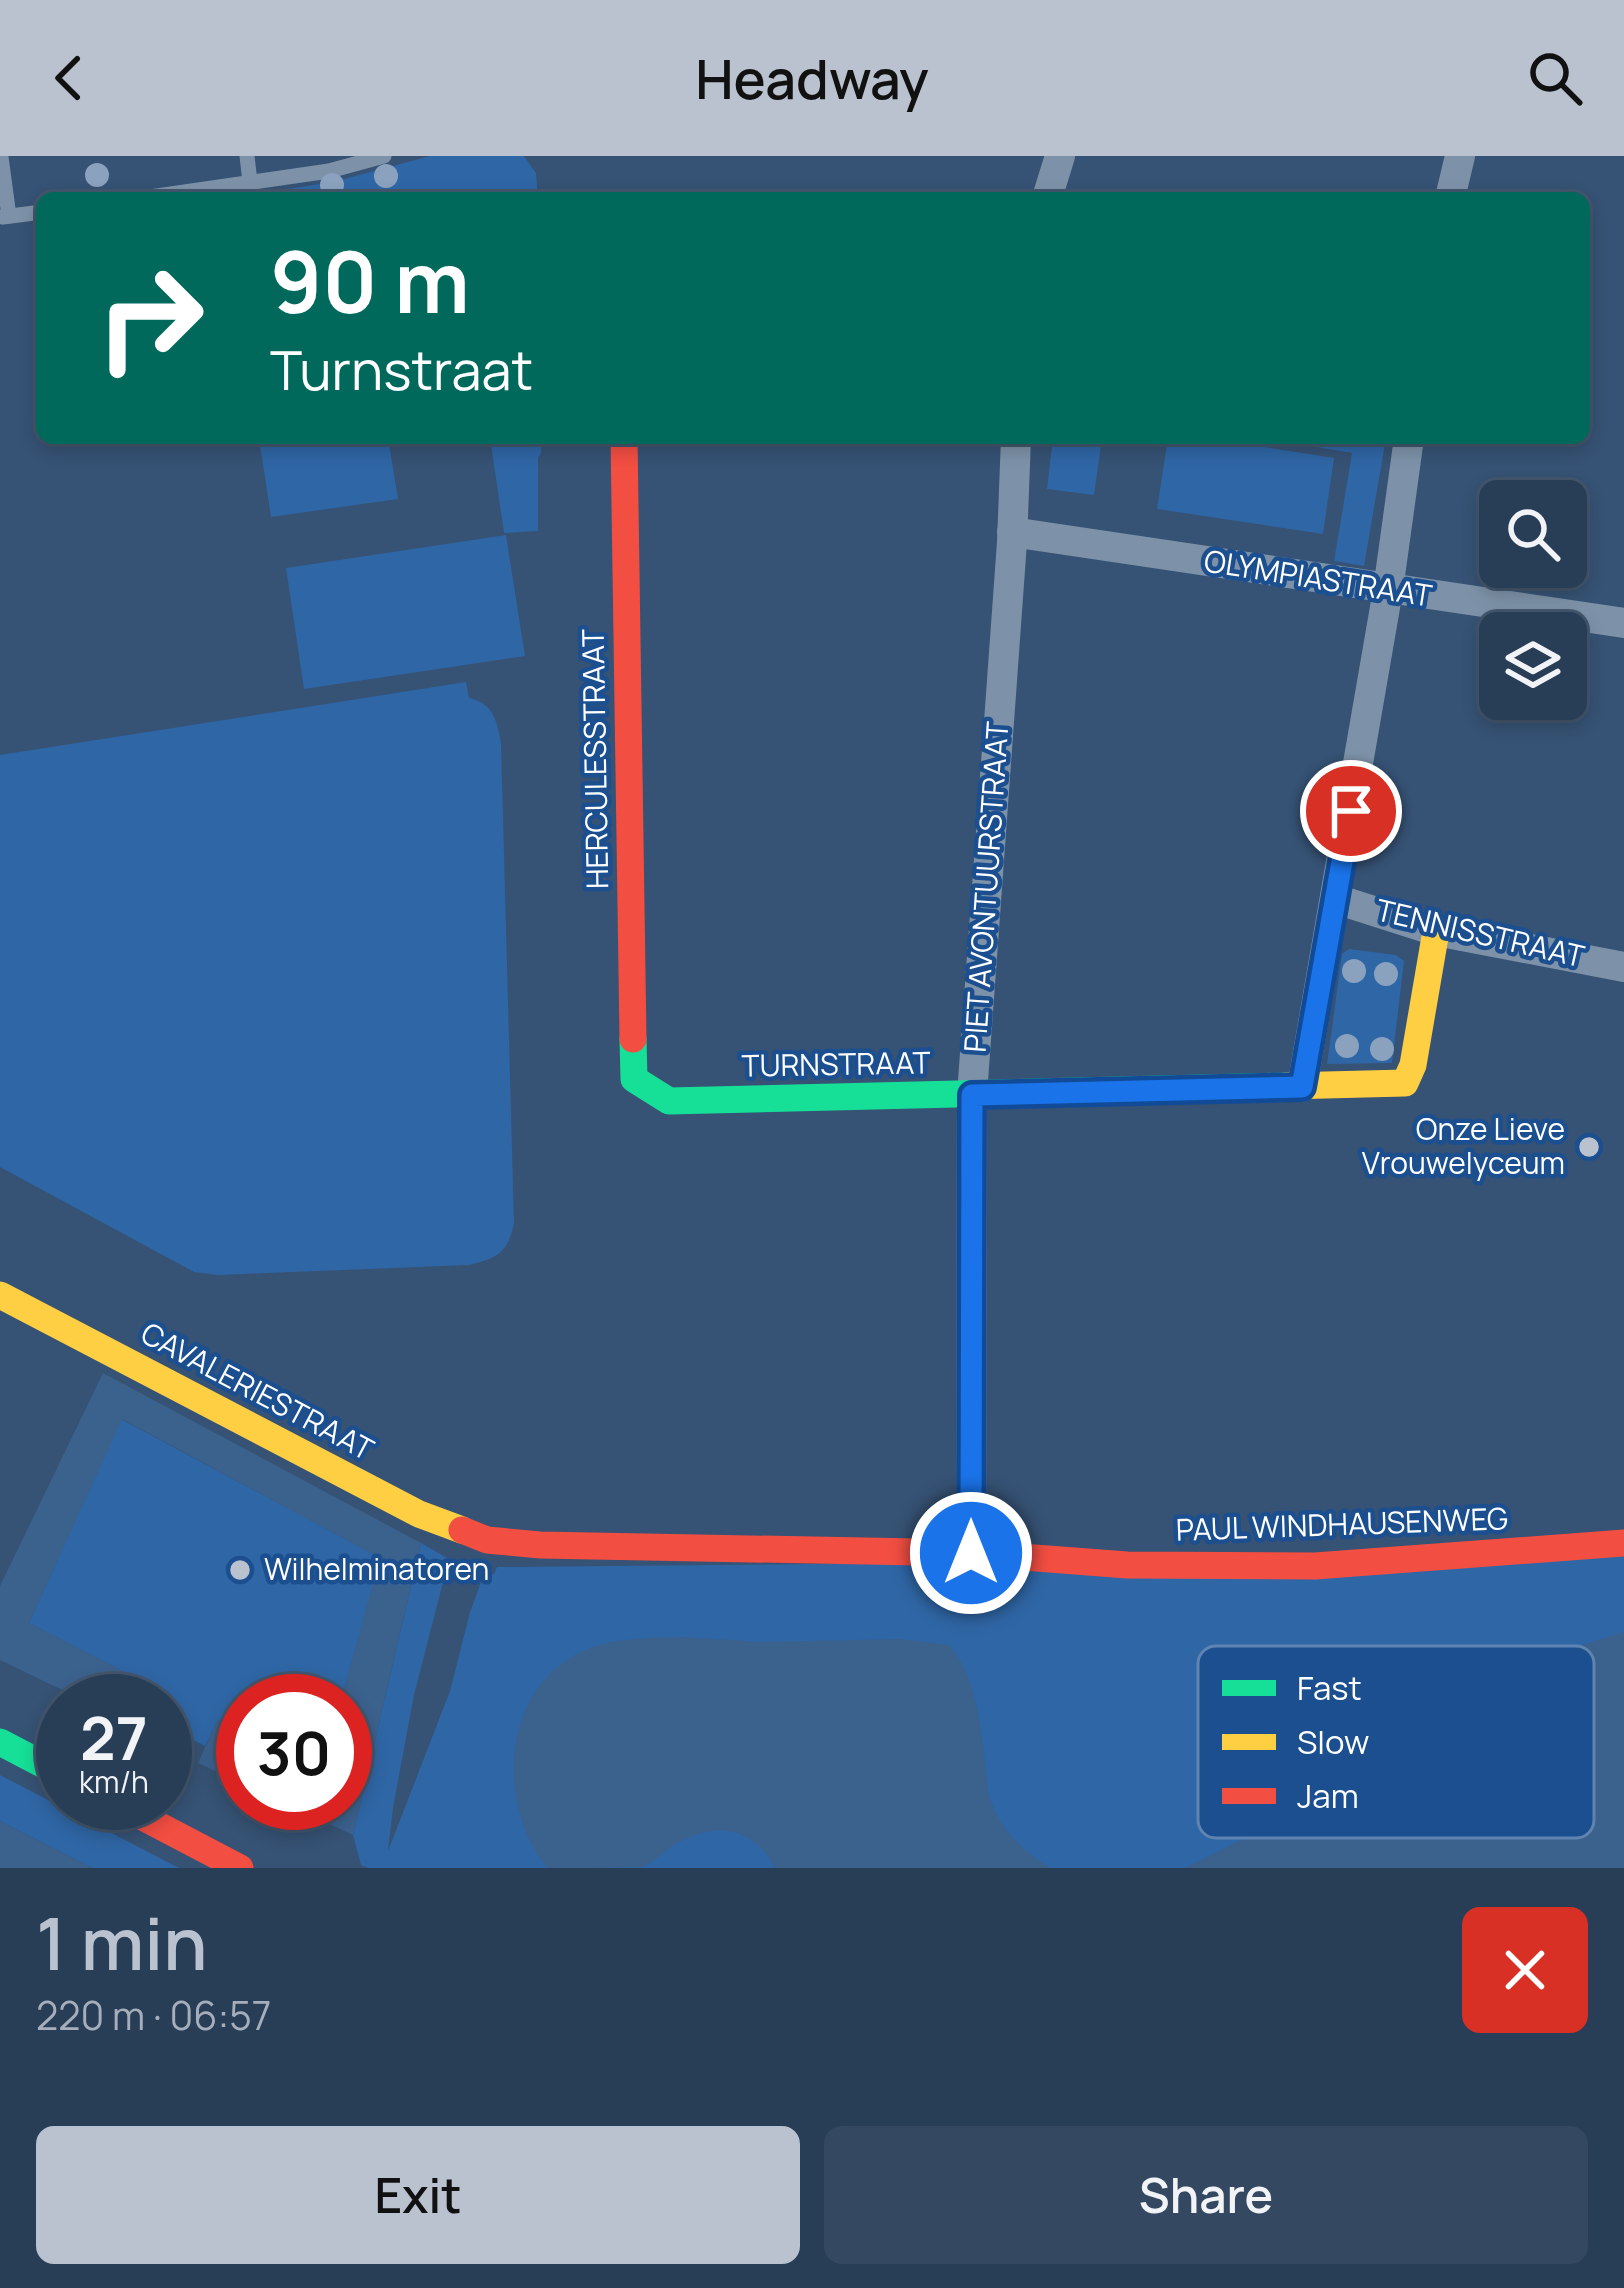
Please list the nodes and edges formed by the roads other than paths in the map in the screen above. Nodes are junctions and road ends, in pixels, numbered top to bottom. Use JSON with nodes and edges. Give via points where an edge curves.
{"nodes":[{"id":1,"x":247,"y":156,"type":"edge"},
{"id":2,"x":384,"y":156,"type":"edge"},
{"id":3,"x":1060,"y":156,"type":"edge"},
{"id":4,"x":1460,"y":156,"type":"edge"},
{"id":5,"x":2,"y":157,"type":"edge"},
{"id":6,"x":250,"y":182,"type":"junction"},
{"id":7,"x":183,"y":192,"type":"edge"},
{"id":8,"x":1049,"y":192,"type":"edge"},
{"id":9,"x":1451,"y":192,"type":"edge"},
{"id":10,"x":36,"y":213,"type":"edge"},
{"id":11,"x":4,"y":217,"type":"edge"},
{"id":12,"x":624,"y":444,"type":"edge"},
{"id":13,"x":1016,"y":444,"type":"edge"},
{"id":14,"x":1408,"y":444,"type":"edge"},
{"id":15,"x":1012,"y":532,"type":"junction"},
{"id":16,"x":1388,"y":590,"type":"junction"},
{"id":17,"x":1624,"y":623,"type":"edge"},
{"id":18,"x":1336,"y":899,"type":"junction"},
{"id":19,"x":1436,"y":931,"type":"junction"},
{"id":20,"x":1624,"y":967,"type":"edge"},
{"id":21,"x":634,"y":1079,"type":"joint"},
{"id":22,"x":1302,"y":1087,"type":"junction"},
{"id":23,"x":972,"y":1095,"type":"junction"},
{"id":24,"x":0,"y":1295,"type":"edge"},
{"id":25,"x":487,"y":1540,"type":"joint"},
{"id":26,"x":1624,"y":1543,"type":"edge"},
{"id":27,"x":971,"y":1553,"type":"junction"},
{"id":28,"x":0,"y":1742,"type":"edge"},
{"id":29,"x":36,"y":1761,"type":"edge"},
{"id":30,"x":167,"y":1830,"type":"edge"},
{"id":31,"x":239,"y":1868,"type":"edge"}],
"edges":[{"from":1,"to":6,"type":"lane"},
{"from":2,"to":6,"type":"lane"},
{"from":3,"to":8,"type":"street"},
{"from":4,"to":9,"type":"street"},
{"from":5,"to":11,"type":"lane"},
{"from":6,"to":7,"type":"lane"},
{"from":10,"to":11,"type":"lane"},
{"from":12,"to":21,"type":"street","name":"HERCULESSTRAAT"},
{"from":13,"to":15,"type":"street","name":"PIET AVONTUURSTRAAT"},
{"from":14,"to":16,"type":"street"},
{"from":15,"to":16,"type":"street","name":"OLYMPIASTRAAT"},
{"from":15,"to":23,"type":"street","name":"PIET AVONTUURSTRAAT"},
{"from":16,"to":17,"type":"street","name":"OLYMPIASTRAAT"},
{"from":16,"to":18,"type":"street"},
{"from":18,"to":19,"type":"street","name":"TENNISSTRAAT"},
{"from":18,"to":22,"type":"street"},
{"from":19,"to":20,"type":"street","name":"TENNISSTRAAT"},
{"from":19,"to":22,"type":"street","name":"TURNSTRAAT","via":[[1405,1083]]},
{"from":21,"to":23,"type":"street","name":"TURNSTRAAT","via":[[669,1101]]},
{"from":22,"to":23,"type":"street","name":"TURNSTRAAT"},
{"from":23,"to":27,"type":"street","name":"PIET AVONTUURSTRAAT"},
{"from":24,"to":25,"type":"street","name":"CAVALERIESTRAAT","via":[[419,1514]]},
{"from":25,"to":27,"type":"street","name":"PAUL WINDHAUSENWEG"},
{"from":26,"to":27,"type":"street","name":"PAUL WINDHAUSENWEG","via":[[1315,1566],[1127,1565]]},
{"from":28,"to":29,"type":"street"},
{"from":30,"to":31,"type":"street"}]}
